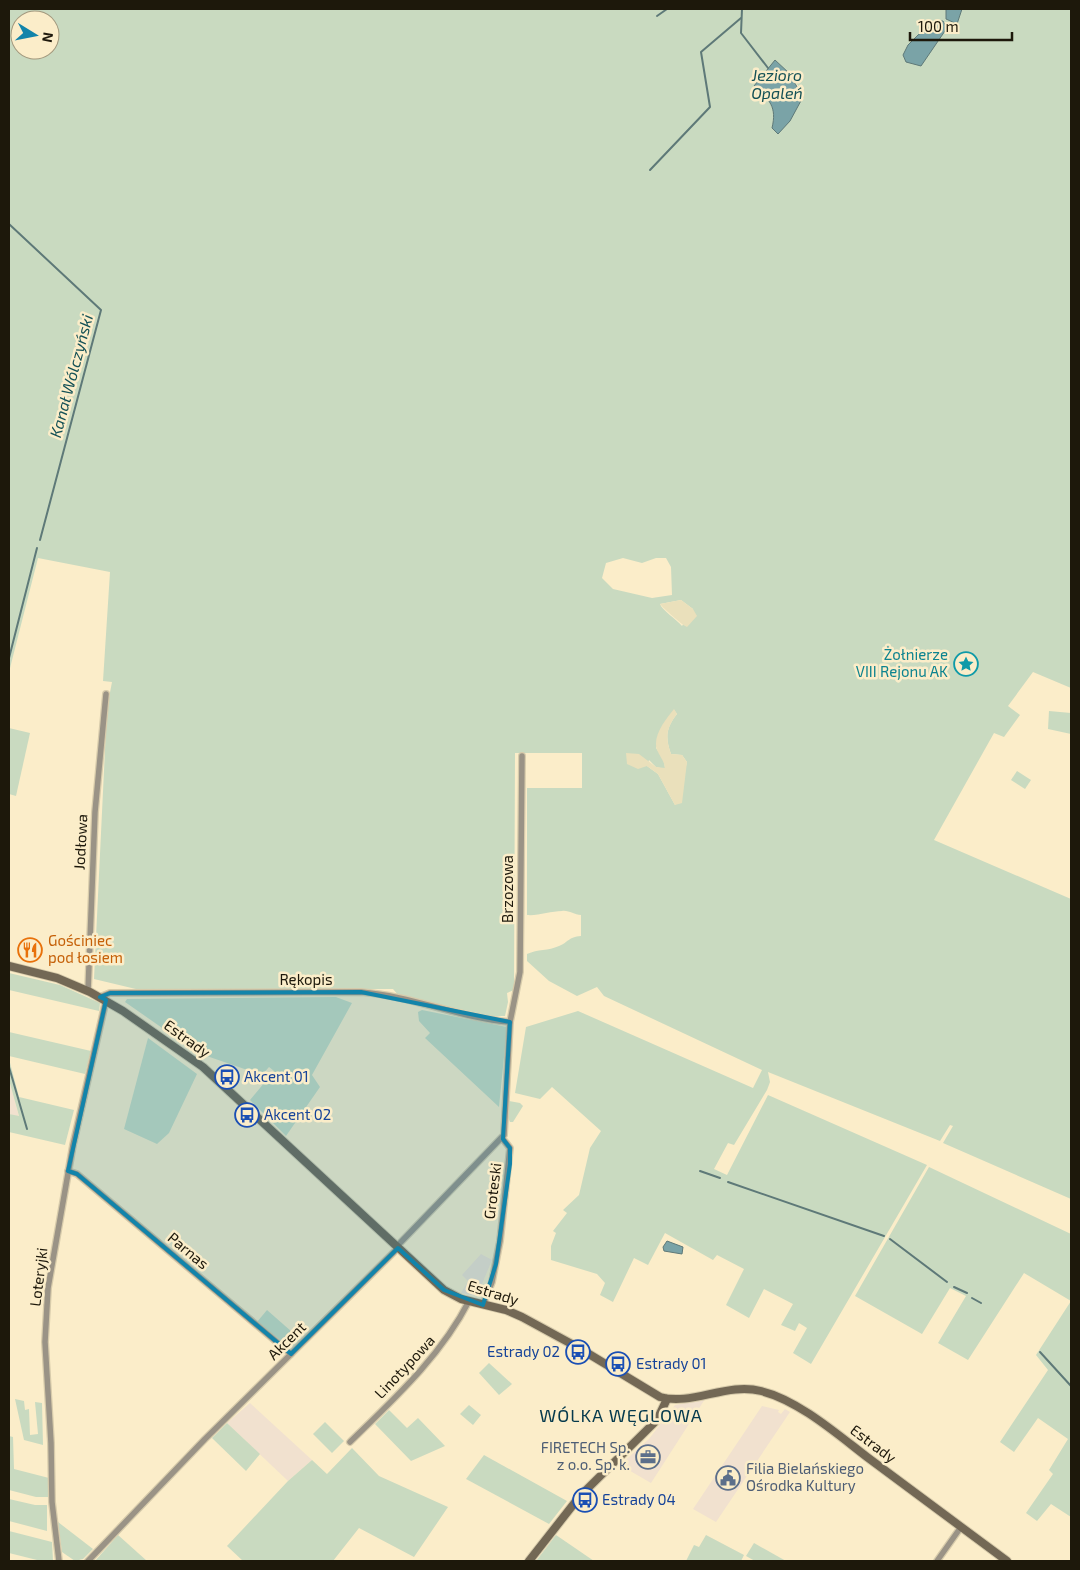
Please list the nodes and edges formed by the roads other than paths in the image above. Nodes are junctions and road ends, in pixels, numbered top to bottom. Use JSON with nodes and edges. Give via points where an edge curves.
{"nodes":[{"id":1,"x":106,"y":694,"type":"dead end"},
{"id":2,"x":522,"y":756,"type":"dead end"},
{"id":3,"x":9,"y":966,"type":"edge"},
{"id":4,"x":88,"y":991,"type":"junction"},
{"id":5,"x":103,"y":999,"type":"junction"},
{"id":6,"x":510,"y":1022,"type":"junction"},
{"id":7,"x":502,"y":1138,"type":"junction"},
{"id":8,"x":68,"y":1171,"type":"junction"},
{"id":9,"x":397,"y":1247,"type":"junction"},
{"id":10,"x":469,"y":1301,"type":"junction"},
{"id":11,"x":483,"y":1305,"type":"junction"},
{"id":12,"x":291,"y":1354,"type":"junction"},
{"id":13,"x":667,"y":1399,"type":"junction"},
{"id":14,"x":350,"y":1442,"type":"dead end"},
{"id":15,"x":961,"y":1526,"type":"junction"},
{"id":16,"x":59,"y":1561,"type":"edge"},
{"id":17,"x":88,"y":1561,"type":"edge"},
{"id":18,"x":528,"y":1561,"type":"edge"},
{"id":19,"x":937,"y":1561,"type":"edge"},
{"id":20,"x":1007,"y":1561,"type":"edge"}],
"edges":[{"from":1,"to":4,"type":"street","name":"Jodłowa","via":[[94,812]]},
{"from":2,"to":6,"type":"street","name":"Brzozowa","via":[[520,972]]},
{"from":3,"to":4,"type":"main road","name":"Estrady","via":[[56,978]]},
{"from":4,"to":5,"type":"main road","name":"Estrady"},
{"from":5,"to":6,"type":"street","name":"Rękopis","via":[[110,993],[361,992]]},
{"from":5,"to":8,"type":"street","name":"Loteryjki"},
{"from":5,"to":9,"type":"main road","name":"Estrady","via":[[215,1077]]},
{"from":6,"to":7,"type":"street","name":"Groteski"},
{"from":7,"to":9,"type":"street","name":"Akcent"},
{"from":7,"to":11,"type":"street","name":"Groteski","via":[[510,1148],[508,1180],[496,1264]]},
{"from":8,"to":12,"type":"street","name":"Parnas","via":[[77,1174]]},
{"from":8,"to":16,"type":"street","name":"Loteryjki","via":[[51,1270],[46,1342],[52,1515]]},
{"from":9,"to":10,"type":"main road","name":"Estrady","via":[[444,1290]]},
{"from":9,"to":12,"type":"street","name":"Akcent"},
{"from":10,"to":11,"type":"main road","name":"Estrady"},
{"from":10,"to":14,"type":"street","name":"Linotypowa","via":[[448,1338]]},
{"from":11,"to":13,"type":"main road","name":"Estrady","via":[[522,1317]]},
{"from":12,"to":17,"type":"street","name":"Akcent"},
{"from":13,"to":15,"type":"main road","name":"Estrady","via":[[739,1389],[769,1393],[825,1426]]},
{"from":13,"to":18,"type":"main road","via":[[657,1420],[580,1496]]},
{"from":15,"to":19,"type":"street"},
{"from":15,"to":20,"type":"main road","name":"Estrady"}]}
